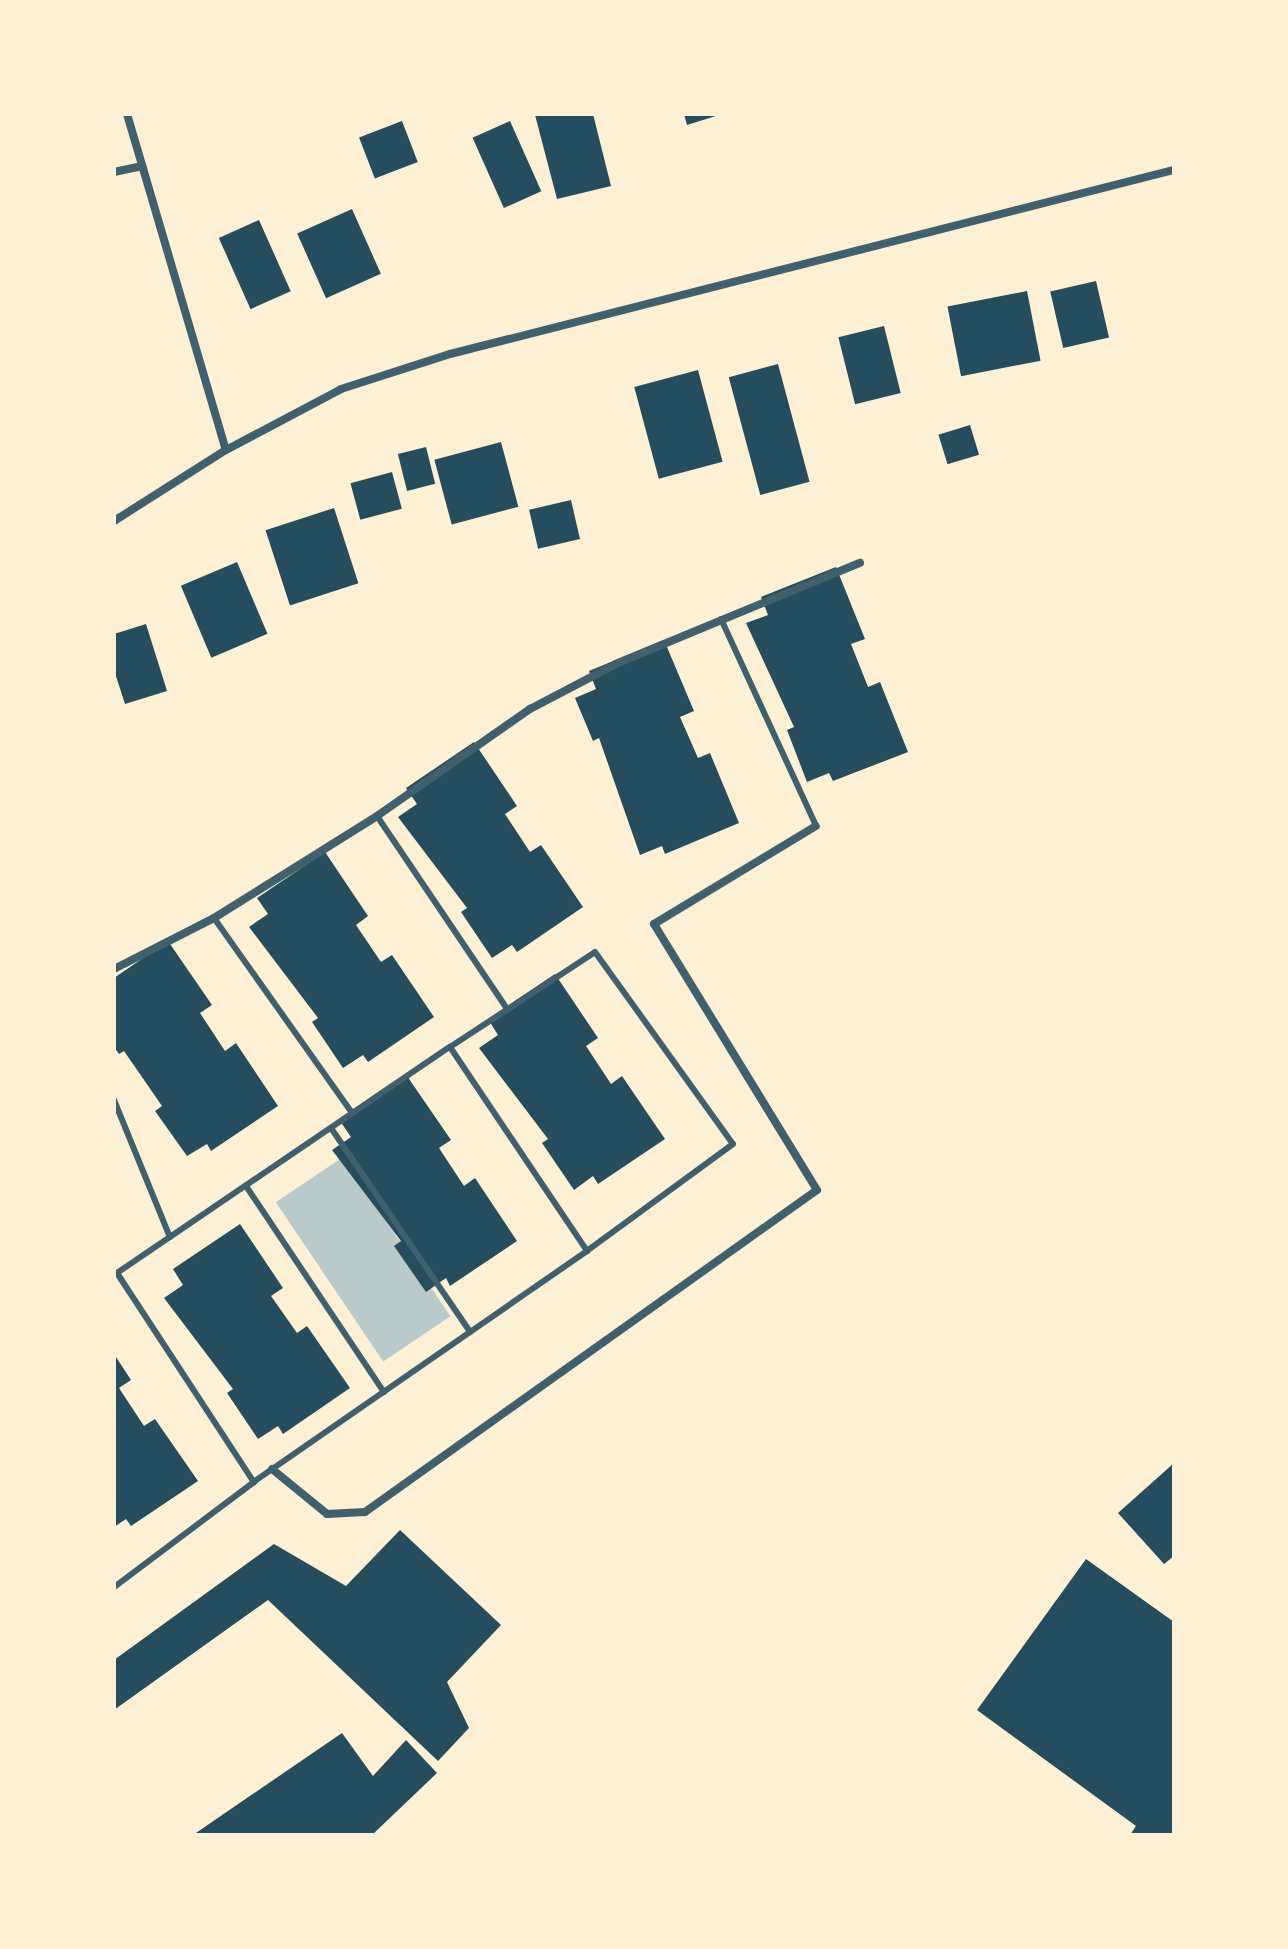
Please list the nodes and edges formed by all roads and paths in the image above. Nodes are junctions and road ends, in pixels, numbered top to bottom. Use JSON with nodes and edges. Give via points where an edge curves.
{"nodes":[{"id":1,"x":127,"y":114,"type":"edge"},
{"id":2,"x":142,"y":166,"type":"junction"},
{"id":3,"x":1174,"y":170,"type":"edge"},
{"id":4,"x":114,"y":172,"type":"edge"},
{"id":5,"x":226,"y":450,"type":"junction"},
{"id":6,"x":114,"y":521,"type":"edge"},
{"id":7,"x":860,"y":563,"type":"dead end"},
{"id":8,"x":721,"y":619,"type":"junction"},
{"id":9,"x":377,"y":816,"type":"junction"},
{"id":10,"x":816,"y":826,"type":"joint"},
{"id":11,"x":214,"y":918,"type":"junction"},
{"id":12,"x":114,"y":969,"type":"edge"},
{"id":13,"x":508,"y":1010,"type":"junction"},
{"id":14,"x":450,"y":1047,"type":"junction"},
{"id":15,"x":114,"y":1100,"type":"edge"},
{"id":16,"x":352,"y":1113,"type":"junction"},
{"id":17,"x":331,"y":1128,"type":"junction"},
{"id":18,"x":246,"y":1186,"type":"junction"},
{"id":19,"x":170,"y":1237,"type":"junction"},
{"id":20,"x":587,"y":1251,"type":"junction"},
{"id":21,"x":116,"y":1274,"type":"edge"},
{"id":22,"x":470,"y":1332,"type":"junction"},
{"id":23,"x":384,"y":1392,"type":"junction"},
{"id":24,"x":272,"y":1469,"type":"junction"},
{"id":25,"x":254,"y":1482,"type":"junction"},
{"id":26,"x":114,"y":1587,"type":"edge"}],
"edges":[{"from":1,"to":2,"type":"street"},
{"from":2,"to":4,"type":"street"},
{"from":2,"to":5,"type":"street"},
{"from":3,"to":5,"type":"street","via":[[450,354],[341,389]]},
{"from":5,"to":6,"type":"street"},
{"from":7,"to":8,"type":"street"},
{"from":8,"to":9,"type":"street","via":[[618,663],[530,709]]},
{"from":8,"to":10,"type":"lane"},
{"from":9,"to":11,"type":"street"},
{"from":9,"to":13,"type":"lane"},
{"from":10,"to":24,"type":"street","via":[[654,924],[817,1190],[365,1512],[327,1514]]},
{"from":11,"to":12,"type":"street"},
{"from":11,"to":16,"type":"lane"},
{"from":13,"to":14,"type":"lane"},
{"from":13,"to":20,"type":"lane","via":[[595,952],[733,1144]]},
{"from":14,"to":16,"type":"lane"},
{"from":14,"to":20,"type":"lane"},
{"from":15,"to":19,"type":"lane"},
{"from":16,"to":17,"type":"lane"},
{"from":17,"to":18,"type":"lane"},
{"from":17,"to":22,"type":"lane"},
{"from":18,"to":19,"type":"lane"},
{"from":18,"to":23,"type":"lane"},
{"from":19,"to":21,"type":"lane"},
{"from":20,"to":22,"type":"lane"},
{"from":21,"to":25,"type":"lane"},
{"from":22,"to":23,"type":"lane"},
{"from":23,"to":24,"type":"lane"},
{"from":24,"to":25,"type":"lane"},
{"from":25,"to":26,"type":"lane"}]}
